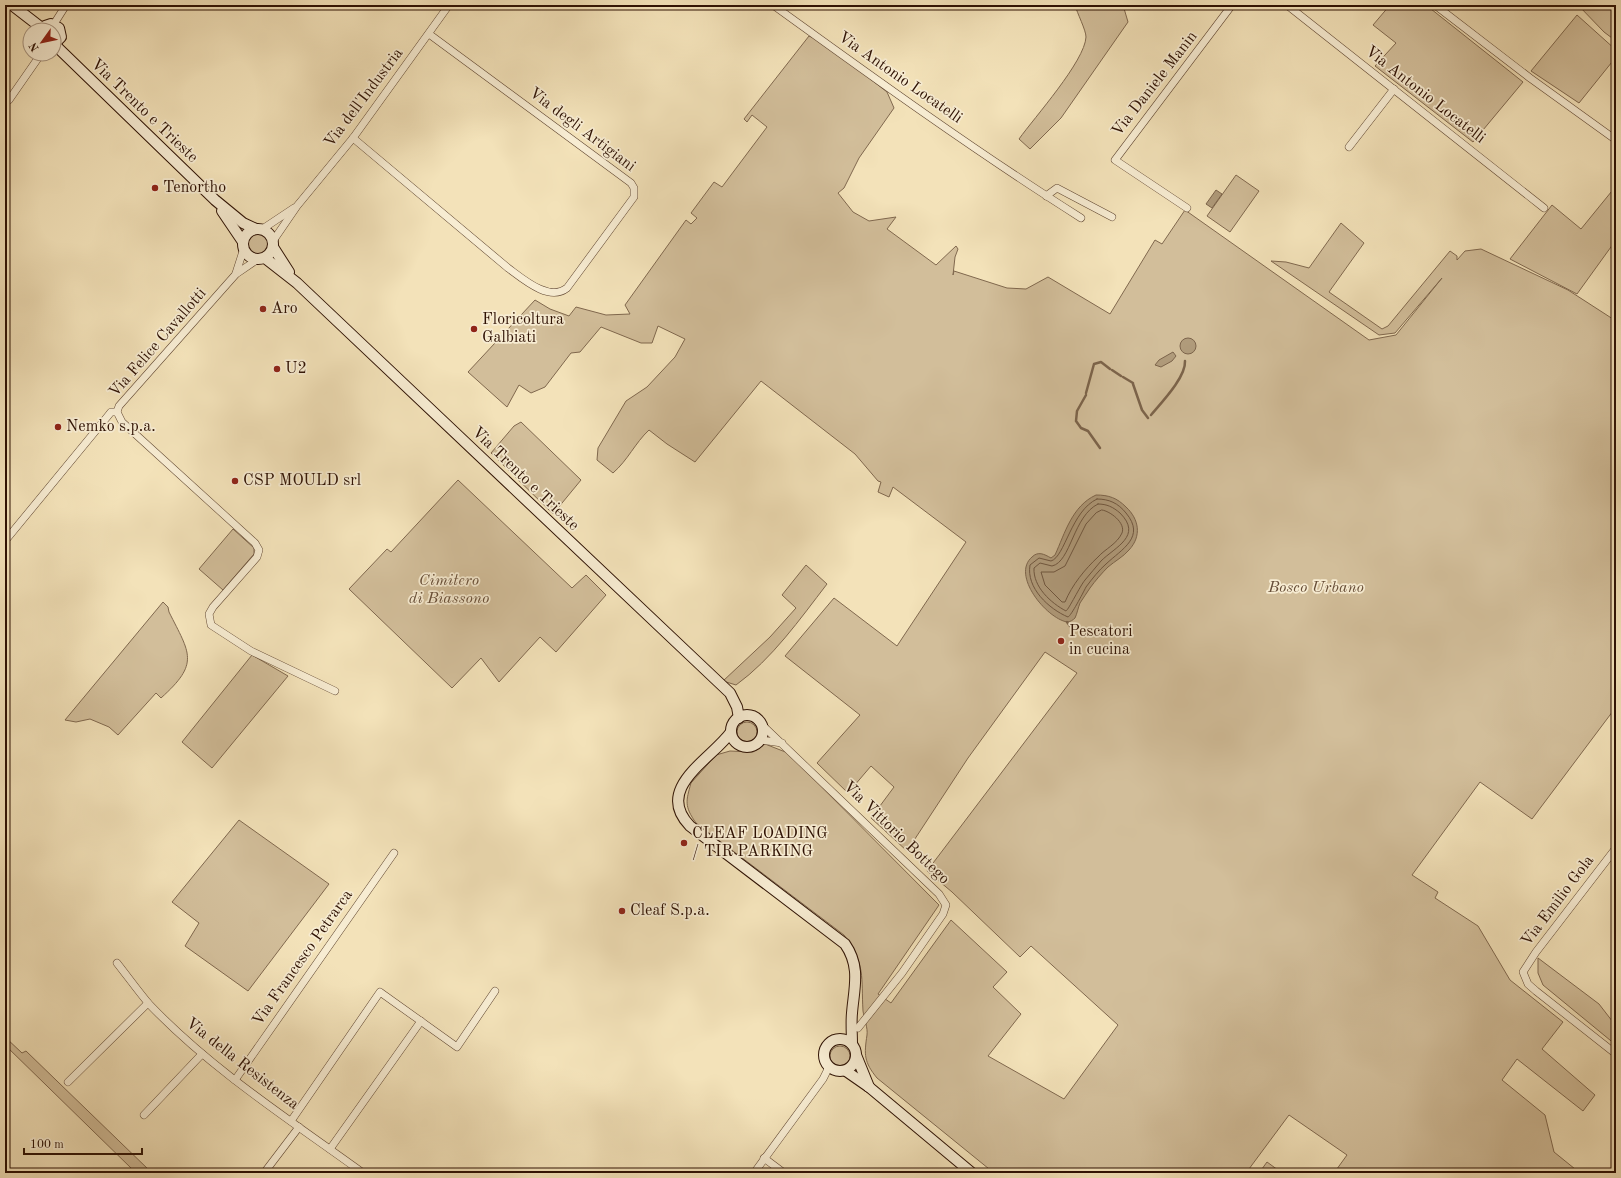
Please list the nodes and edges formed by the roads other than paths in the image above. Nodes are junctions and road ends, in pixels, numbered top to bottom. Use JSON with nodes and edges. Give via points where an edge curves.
{"nodes":[{"id":1,"x":12,"y":5,"type":"edge"},
{"id":2,"x":66,"y":5,"type":"edge"},
{"id":3,"x":450,"y":5,"type":"edge"},
{"id":4,"x":773,"y":5,"type":"edge"},
{"id":5,"x":1232,"y":5,"type":"edge"},
{"id":6,"x":1287,"y":5,"type":"edge"},
{"id":7,"x":1435,"y":5,"type":"edge"},
{"id":8,"x":34,"y":22,"type":"edge"},
{"id":9,"x":55,"y":22,"type":"edge"},
{"id":10,"x":429,"y":34,"type":"junction"},
{"id":11,"x":62,"y":52,"type":"edge"},
{"id":12,"x":36,"y":62,"type":"edge"},
{"id":13,"x":1394,"y":89,"type":"junction"},
{"id":14,"x":5,"y":101,"type":"edge"},
{"id":15,"x":353,"y":138,"type":"junction"},
{"id":16,"x":1616,"y":140,"type":"edge"},
{"id":17,"x":1349,"y":147,"type":"dead end"},
{"id":18,"x":1046,"y":196,"type":"junction"},
{"id":19,"x":215,"y":200,"type":"junction"},
{"id":20,"x":297,"y":206,"type":"junction"},
{"id":21,"x":1187,"y":208,"type":"dead end"},
{"id":22,"x":1544,"y":208,"type":"dead end"},
{"id":23,"x":1112,"y":216,"type":"dead end"},
{"id":24,"x":1081,"y":218,"type":"dead end"},
{"id":25,"x":259,"y":230,"type":"junction"},
{"id":26,"x":273,"y":244,"type":"junction"},
{"id":27,"x":244,"y":245,"type":"junction"},
{"id":28,"x":262,"y":259,"type":"junction"},
{"id":29,"x":236,"y":274,"type":"junction"},
{"id":30,"x":297,"y":283,"type":"junction"},
{"id":31,"x":117,"y":412,"type":"junction"},
{"id":32,"x":5,"y":541,"type":"edge"},
{"id":33,"x":335,"y":691,"type":"dead end"},
{"id":34,"x":732,"y":697,"type":"junction"},
{"id":35,"x":739,"y":718,"type":"junction"},
{"id":36,"x":755,"y":719,"type":"junction"},
{"id":37,"x":731,"y":732,"type":"junction"},
{"id":38,"x":761,"y":740,"type":"junction"},
{"id":39,"x":737,"y":744,"type":"junction"},
{"id":40,"x":784,"y":744,"type":"junction"},
{"id":41,"x":713,"y":752,"type":"junction"},
{"id":42,"x":1616,"y":848,"type":"edge"},
{"id":43,"x":394,"y":853,"type":"dead end"},
{"id":44,"x":117,"y":963,"type":"dead end"},
{"id":45,"x":495,"y":991,"type":"dead end"},
{"id":46,"x":148,"y":1003,"type":"junction"},
{"id":47,"x":852,"y":1014,"type":"junction"},
{"id":48,"x":421,"y":1021,"type":"junction"},
{"id":49,"x":858,"y":1028,"type":"dead end"},
{"id":50,"x":839,"y":1038,"type":"junction"},
{"id":51,"x":852,"y":1044,"type":"junction"},
{"id":52,"x":202,"y":1054,"type":"junction"},
{"id":53,"x":1616,"y":1054,"type":"edge"},
{"id":54,"x":856,"y":1056,"type":"junction"},
{"id":55,"x":828,"y":1066,"type":"junction"},
{"id":56,"x":846,"y":1071,"type":"junction"},
{"id":57,"x":234,"y":1080,"type":"junction"},
{"id":58,"x":68,"y":1082,"type":"dead end"},
{"id":59,"x":869,"y":1087,"type":"junction"},
{"id":60,"x":144,"y":1114,"type":"dead end"},
{"id":61,"x":291,"y":1121,"type":"junction"},
{"id":62,"x":299,"y":1127,"type":"junction"},
{"id":63,"x":330,"y":1149,"type":"junction"},
{"id":64,"x":764,"y":1158,"type":"junction"},
{"id":65,"x":264,"y":1173,"type":"edge"},
{"id":66,"x":363,"y":1173,"type":"edge"},
{"id":67,"x":754,"y":1173,"type":"edge"},
{"id":68,"x":784,"y":1173,"type":"edge"},
{"id":69,"x":972,"y":1173,"type":"edge"}],
"edges":[{"from":1,"to":8,"type":"street"},
{"from":2,"to":9,"type":"street"},
{"from":3,"to":10,"type":"street","name":"Via dell'Industria"},
{"from":4,"to":18,"type":"street","name":"Via Antonio Locatelli","via":[[881,84]]},
{"from":5,"to":21,"type":"street","name":"Via Daniele Manin","via":[[1114,160]]},
{"from":6,"to":13,"type":"street","name":"Via Antonio Locatelli"},
{"from":7,"to":16,"type":"street"},
{"from":10,"to":15,"type":"street","name":"Via dell'Industria"},
{"from":10,"to":15,"type":"street","name":"Via degli Artigiani","via":[[631,183],[634,197],[567,288],[550,293],[508,268]]},
{"from":11,"to":19,"type":"street","name":"Via Trento e Trieste"},
{"from":12,"to":14,"type":"street","via":[[15,93]]},
{"from":13,"to":17,"type":"street"},
{"from":13,"to":22,"type":"street","name":"Via Antonio Locatelli"},
{"from":15,"to":20,"type":"street","name":"Via dell'Industria"},
{"from":18,"to":23,"type":"street","via":[[1057,188]]},
{"from":18,"to":24,"type":"street","name":"Via Antonio Locatelli"},
{"from":19,"to":25,"type":"street","name":"Via Trento e Trieste","via":[[243,223]]},
{"from":19,"to":27,"type":"street","name":"Via Trento e Trieste"},
{"from":20,"to":25,"type":"street","name":"Via dell'Industria"},
{"from":20,"to":26,"type":"street","name":"Via dell'Industria"},
{"from":25,"to":26,"type":"street","name":"Via Trento e Trieste","via":[[266,232]]},
{"from":25,"to":27,"type":"street","via":[[250,232]]},
{"from":26,"to":28,"type":"street","via":[[270,253]]},
{"from":26,"to":30,"type":"street","name":"Via Trento e Trieste"},
{"from":27,"to":28,"type":"street","name":"Via Trento e Trieste","via":[[249,256]]},
{"from":27,"to":29,"type":"street","name":"Via Felice Cavallotti"},
{"from":28,"to":29,"type":"street","name":"Via Felice Cavallotti"},
{"from":28,"to":30,"type":"street","name":"Via Trento e Trieste"},
{"from":29,"to":31,"type":"street","name":"Via Felice Cavallotti","via":[[119,406]]},
{"from":30,"to":34,"type":"street","name":"Via Trento e Trieste"},
{"from":31,"to":32,"type":"street","via":[[111,412]]},
{"from":31,"to":33,"type":"street","name":"Via Felice Cavallotti","via":[[122,422],[255,543],[257,556],[213,607],[209,614],[211,625],[251,651]]},
{"from":34,"to":35,"type":"street","name":"Via Trento e Trieste"},
{"from":34,"to":36,"type":"street","name":"Via Trento e Trieste"},
{"from":35,"to":36,"type":"street","via":[[746,715]]},
{"from":35,"to":37,"type":"street"},
{"from":36,"to":38,"type":"street","via":[[762,728]]},
{"from":36,"to":40,"type":"street","name":"Via Vittorio Bottego"},
{"from":37,"to":39,"type":"street"},
{"from":37,"to":41,"type":"street"},
{"from":38,"to":39,"type":"street","via":[[749,747]]},
{"from":38,"to":40,"type":"street"},
{"from":39,"to":41,"type":"street"},
{"from":40,"to":49,"type":"street","name":"Via Vittorio Bottego","via":[[939,894],[946,905],[943,914],[902,973]]},
{"from":41,"to":47,"type":"street","via":[[696,767],[682,786],[678,799],[682,815],[694,829],[845,944],[853,959],[856,976]]},
{"from":42,"to":53,"type":"street","name":"Via Emilio Gola","via":[[1523,972],[1528,984]]},
{"from":43,"to":57,"type":"street","name":"Via Francesco Petrarca"},
{"from":44,"to":46,"type":"street","name":"Via della Resistenza"},
{"from":45,"to":48,"type":"street","via":[[457,1047]]},
{"from":46,"to":52,"type":"street","name":"Via della Resistenza"},
{"from":46,"to":58,"type":"street"},
{"from":47,"to":50,"type":"street","via":[[846,1030]]},
{"from":47,"to":51,"type":"street"},
{"from":48,"to":61,"type":"street","via":[[380,992]]},
{"from":48,"to":63,"type":"street"},
{"from":50,"to":51,"type":"street"},
{"from":50,"to":55,"type":"street","via":[[831,1041],[824,1049],[824,1059]]},
{"from":51,"to":54,"type":"street"},
{"from":52,"to":57,"type":"street","name":"Via della Resistenza"},
{"from":52,"to":60,"type":"street"},
{"from":54,"to":56,"type":"street"},
{"from":54,"to":59,"type":"street"},
{"from":55,"to":56,"type":"street","via":[[837,1071]]},
{"from":55,"to":64,"type":"street","via":[[823,1079]]},
{"from":56,"to":59,"type":"street"},
{"from":57,"to":61,"type":"street","name":"Via della Resistenza"},
{"from":59,"to":69,"type":"street"},
{"from":61,"to":62,"type":"street","name":"Via della Resistenza"},
{"from":62,"to":63,"type":"street","name":"Via della Resistenza"},
{"from":62,"to":65,"type":"street"},
{"from":63,"to":66,"type":"street","name":"Via della Resistenza"},
{"from":64,"to":67,"type":"street"},
{"from":64,"to":68,"type":"street"}]}
